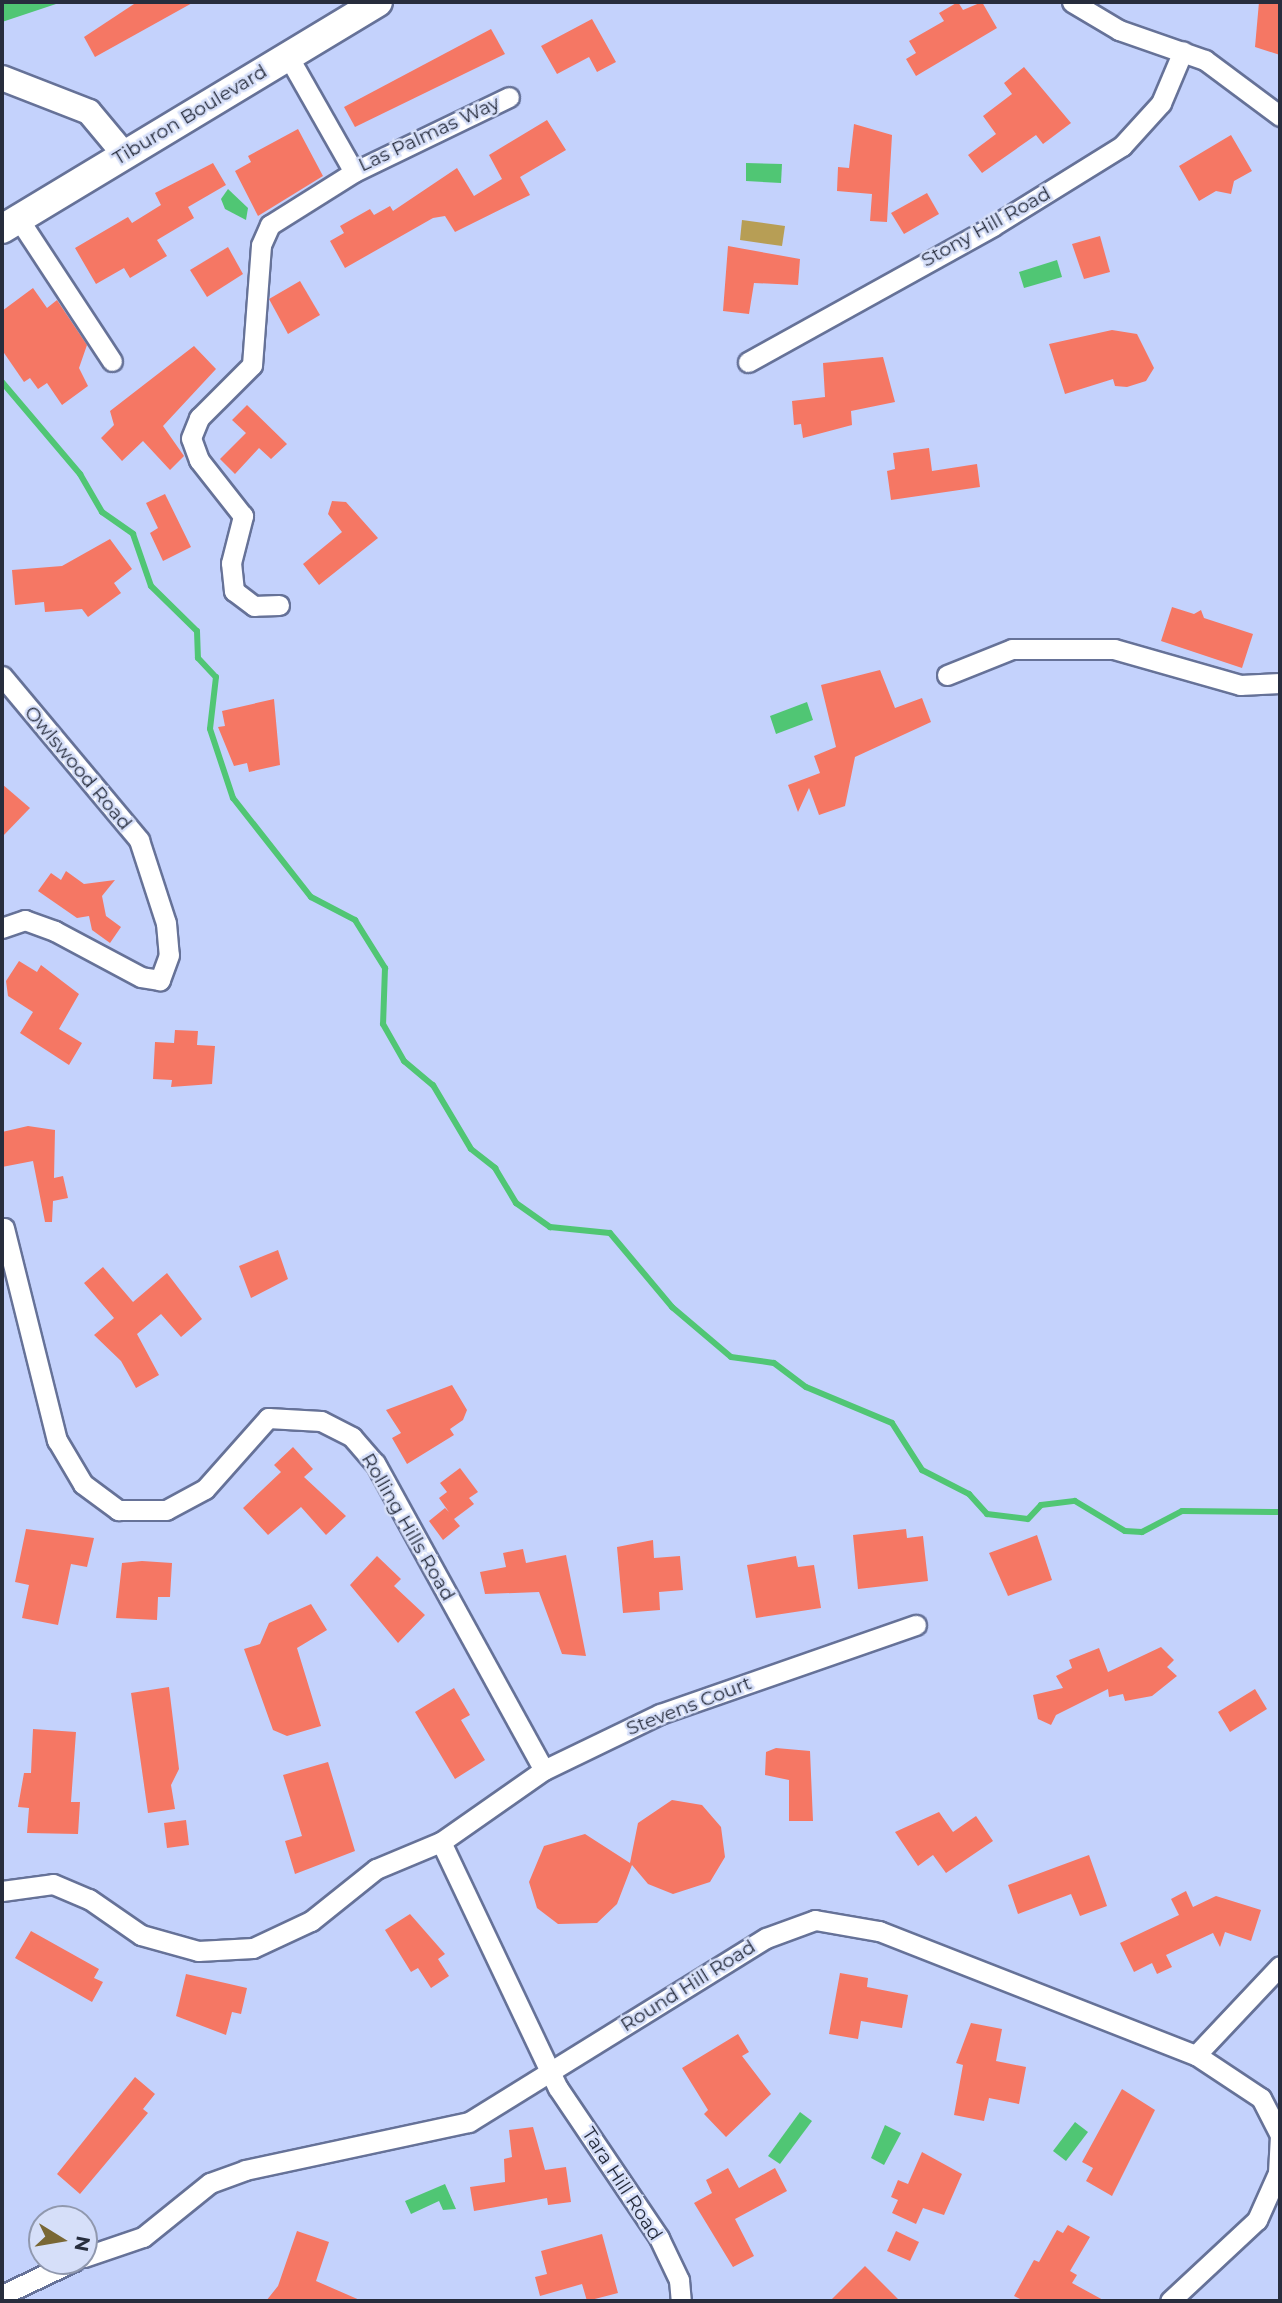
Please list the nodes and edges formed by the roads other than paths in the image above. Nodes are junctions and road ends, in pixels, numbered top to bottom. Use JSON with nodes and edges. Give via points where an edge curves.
{"nodes":[{"id":1,"x":377,"y":2,"type":"edge"},
{"id":2,"x":1072,"y":2,"type":"edge"},
{"id":3,"x":1183,"y":51,"type":"junction"},
{"id":4,"x":288,"y":56,"type":"junction"},
{"id":5,"x":2,"y":78,"type":"edge"},
{"id":6,"x":509,"y":97,"type":"dead end"},
{"id":7,"x":1280,"y":116,"type":"edge"},
{"id":8,"x":125,"y":155,"type":"junction"},
{"id":9,"x":354,"y":172,"type":"junction"},
{"id":10,"x":10,"y":224,"type":"edge"},
{"id":11,"x":112,"y":361,"type":"dead end"},
{"id":12,"x":748,"y":362,"type":"dead end"},
{"id":13,"x":279,"y":605,"type":"dead end"},
{"id":14,"x":947,"y":675,"type":"dead end"},
{"id":15,"x":2,"y":676,"type":"edge"},
{"id":16,"x":1280,"y":683,"type":"edge"},
{"id":17,"x":2,"y":928,"type":"edge"},
{"id":18,"x":4,"y":1228,"type":"dead end"},
{"id":19,"x":916,"y":1625,"type":"dead end"},
{"id":20,"x":544,"y":1770,"type":"junction"},
{"id":21,"x":441,"y":1842,"type":"junction"},
{"id":22,"x":2,"y":1891,"type":"edge"},
{"id":23,"x":1280,"y":1966,"type":"edge"},
{"id":24,"x":1196,"y":2055,"type":"junction"},
{"id":25,"x":552,"y":2070,"type":"junction"},
{"id":26,"x":1280,"y":2136,"type":"edge"},
{"id":27,"x":98,"y":2252,"type":"edge"},
{"id":28,"x":44,"y":2275,"type":"edge"},
{"id":29,"x":2,"y":2295,"type":"edge"},
{"id":30,"x":681,"y":2301,"type":"edge"},
{"id":31,"x":1170,"y":2301,"type":"edge"}],
"edges":[{"from":1,"to":4,"type":"main road","name":"Tiburon Boulevard"},
{"from":2,"to":3,"type":"street","via":[[1119,30]]},
{"from":3,"to":7,"type":"street","via":[[1222,71]]},
{"from":3,"to":12,"type":"street","name":"Stony Hill Road","via":[[1160,103],[1122,146],[881,294]]},
{"from":4,"to":8,"type":"main road","name":"Tiburon Boulevard"},
{"from":4,"to":9,"type":"street","name":"Las Palmas Way"},
{"from":5,"to":8,"type":"street","via":[[89,111]]},
{"from":6,"to":9,"type":"street","name":"Las Palmas Way"},
{"from":8,"to":10,"type":"main road","name":"Tiburon Boulevard"},
{"from":9,"to":13,"type":"street","via":[[270,225],[261,245],[252,365],[199,418],[191,438],[200,460],[243,516],[231,562],[234,591],[254,606]]},
{"from":10,"to":11,"type":"street"},
{"from":14,"to":16,"type":"street","via":[[1012,649],[1114,649],[1240,685]]},
{"from":15,"to":17,"type":"street","name":"Owlswood Road","via":[[139,840],[166,923],[169,955],[160,980],[141,977],[25,920]]},
{"from":18,"to":20,"type":"street","name":"Rolling Hills Road","via":[[57,1440],[83,1483],[118,1510],[166,1510],[205,1489],[268,1418],[321,1421],[352,1437],[375,1463]]},
{"from":19,"to":20,"type":"street","name":"Stevens Court","via":[[660,1714]]},
{"from":20,"to":21,"type":"street","name":"Stevens Court"},
{"from":21,"to":22,"type":"street","name":"Stevens Court","via":[[376,1869],[311,1921],[253,1948],[198,1951],[141,1936],[89,1899],[53,1884]]},
{"from":21,"to":25,"type":"street"},
{"from":23,"to":24,"type":"street"},
{"from":24,"to":25,"type":"street","name":"Round Hill Road","via":[[879,1931],[815,1920],[766,1938]]},
{"from":24,"to":26,"type":"street","name":"Round Hill Road","via":[[1261,2098]]},
{"from":25,"to":27,"type":"street","name":"Round Hill Road","via":[[469,2122],[210,2183],[143,2237]]},
{"from":25,"to":30,"type":"street","name":"Tara Hill Road","via":[[659,2238],[679,2280]]},
{"from":26,"to":31,"type":"street","via":[[1278,2173],[1257,2220]]},
{"from":28,"to":29,"type":"street"}]}
